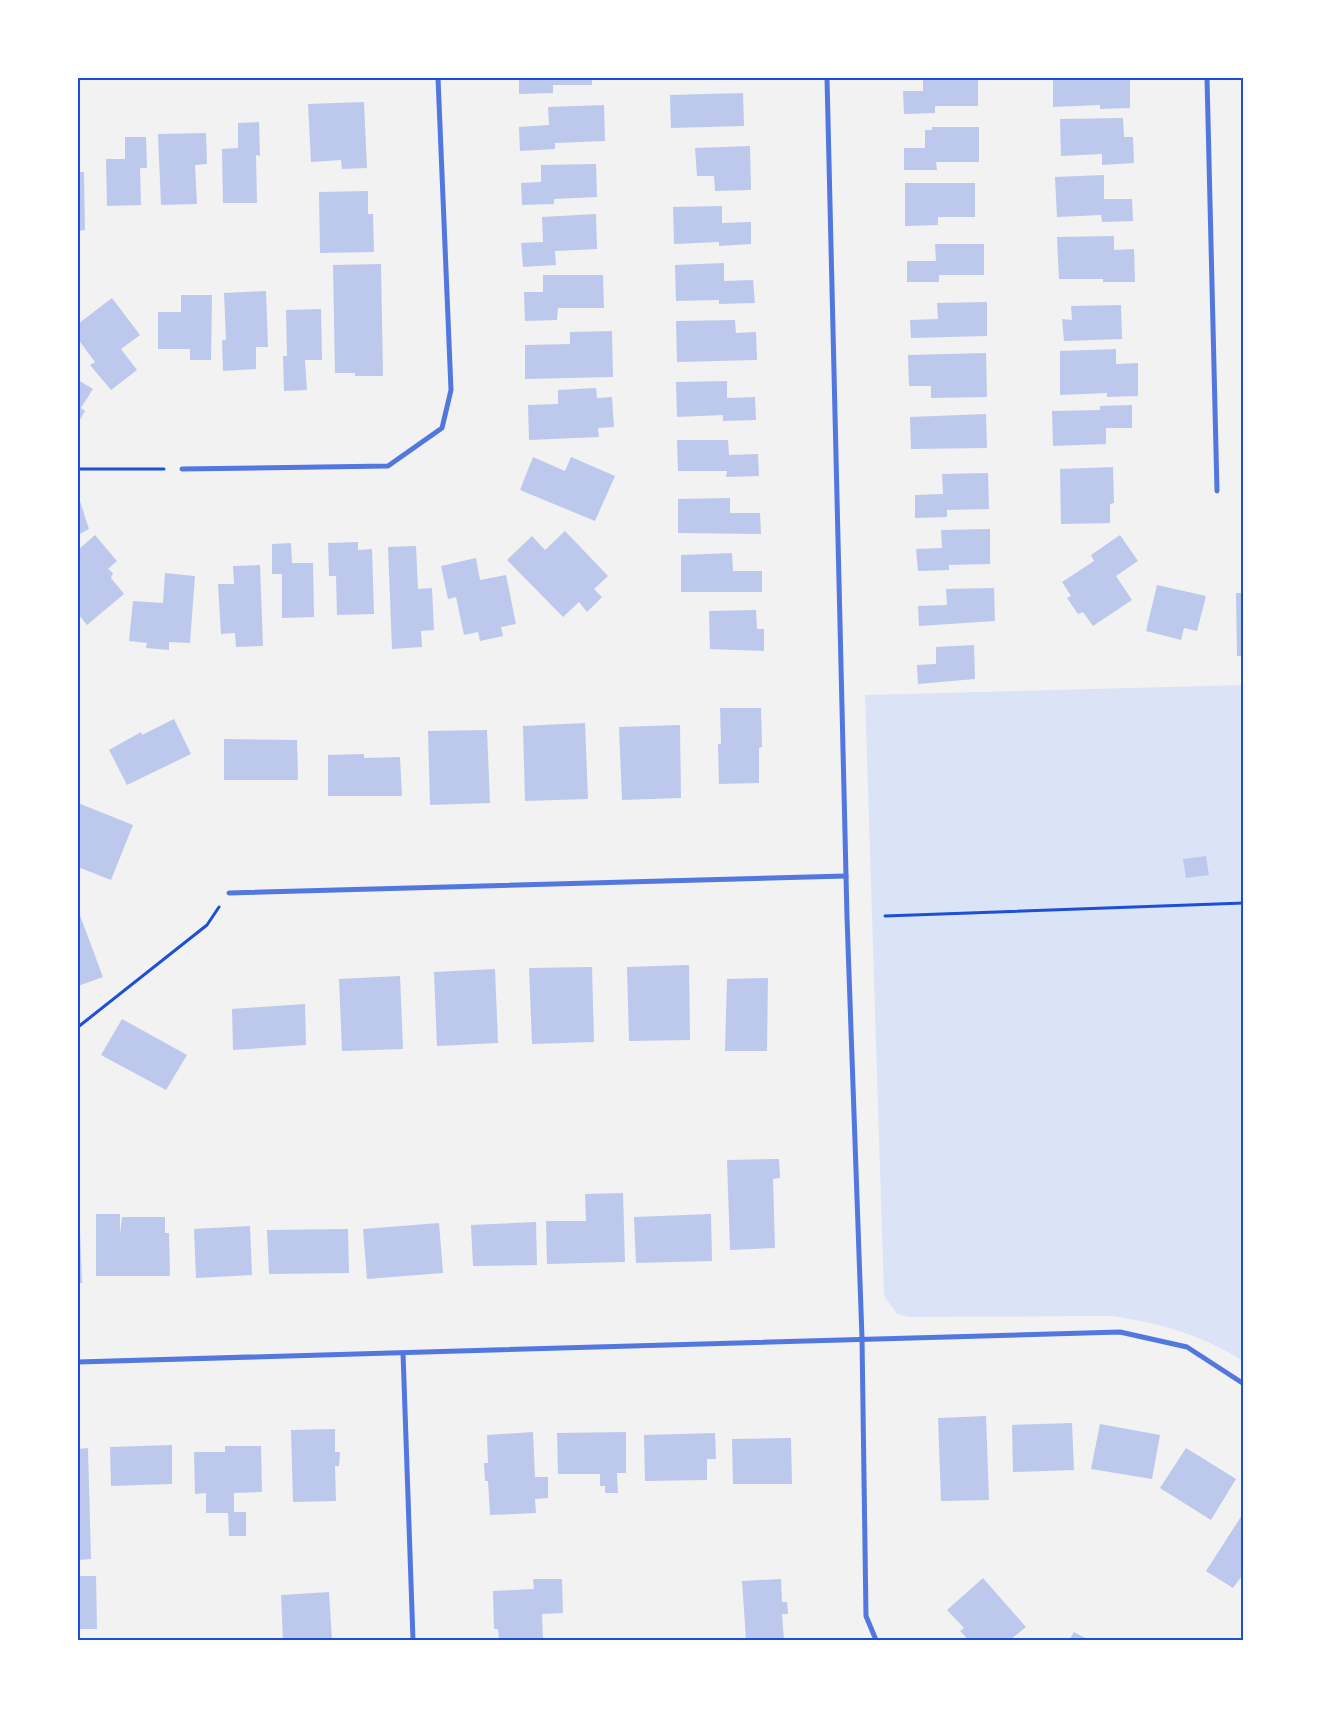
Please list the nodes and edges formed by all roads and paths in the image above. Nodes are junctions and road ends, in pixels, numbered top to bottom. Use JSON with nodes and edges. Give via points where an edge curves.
{"nodes":[{"id":1,"x":438,"y":78,"type":"edge"},
{"id":2,"x":827,"y":78,"type":"edge"},
{"id":3,"x":1207,"y":78,"type":"edge"},
{"id":4,"x":182,"y":469,"type":"joint"},
{"id":5,"x":78,"y":470,"type":"edge"},
{"id":6,"x":1217,"y":491,"type":"dead end"},
{"id":7,"x":846,"y":876,"type":"junction"},
{"id":8,"x":229,"y":893,"type":"joint"},
{"id":9,"x":1244,"y":903,"type":"edge"},
{"id":10,"x":885,"y":916,"type":"dead end"},
{"id":11,"x":78,"y":1027,"type":"edge"},
{"id":12,"x":862,"y":1338,"type":"junction"},
{"id":13,"x":402,"y":1353,"type":"junction"},
{"id":14,"x":78,"y":1362,"type":"edge"},
{"id":15,"x":1244,"y":1384,"type":"edge"},
{"id":16,"x":413,"y":1640,"type":"edge"},
{"id":17,"x":876,"y":1640,"type":"edge"}],
"edges":[{"from":1,"to":4,"type":"street","via":[[451,390],[442,428],[388,466]]},
{"from":2,"to":7,"type":"street"},
{"from":3,"to":6,"type":"street"},
{"from":4,"to":5,"type":"path"},
{"from":7,"to":8,"type":"street"},
{"from":7,"to":12,"type":"street"},
{"from":8,"to":11,"type":"path","via":[[207,925]]},
{"from":9,"to":10,"type":"path"},
{"from":12,"to":13,"type":"street"},
{"from":12,"to":15,"type":"street","via":[[1120,1332],[1187,1348]]},
{"from":12,"to":17,"type":"street","via":[[866,1616]]},
{"from":13,"to":14,"type":"street"},
{"from":13,"to":16,"type":"street"}]}
